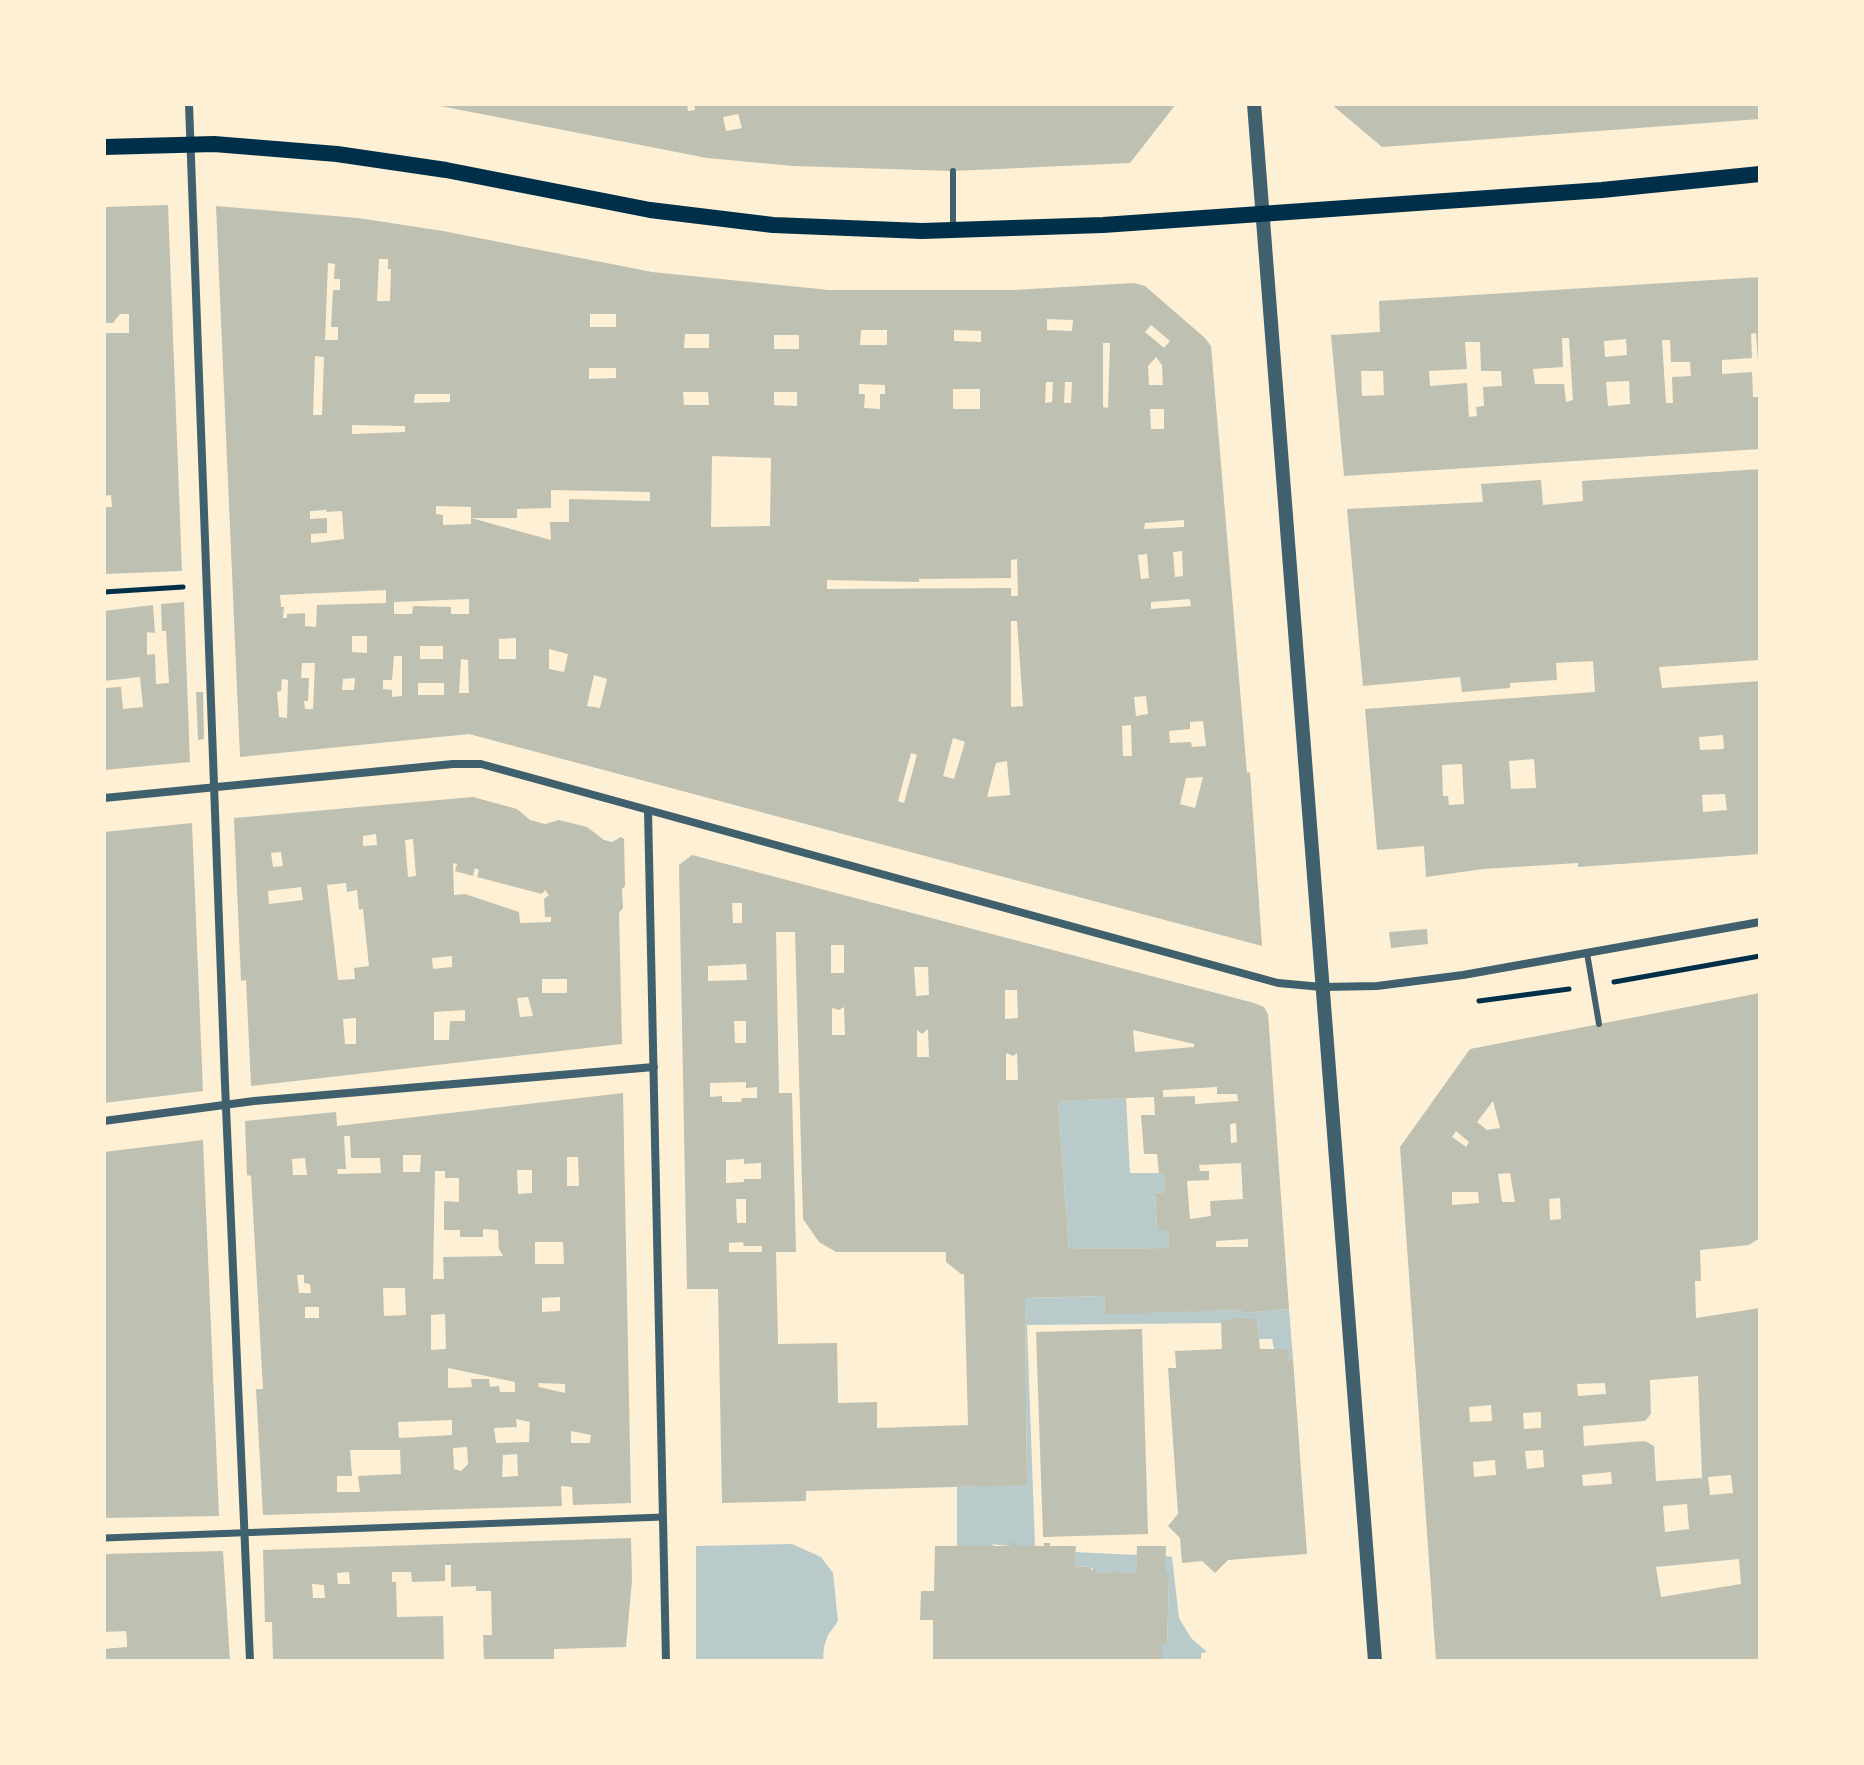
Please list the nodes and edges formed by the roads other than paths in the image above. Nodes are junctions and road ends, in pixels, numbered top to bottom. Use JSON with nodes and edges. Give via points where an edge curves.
{"nodes":[{"id":1,"x":189,"y":104,"type":"edge"},
{"id":2,"x":1254,"y":104,"type":"edge"},
{"id":3,"x":190,"y":144,"type":"junction"},
{"id":4,"x":104,"y":147,"type":"edge"},
{"id":5,"x":953,"y":171,"type":"dead end"},
{"id":6,"x":1760,"y":174,"type":"edge"},
{"id":7,"x":1263,"y":213,"type":"junction"},
{"id":8,"x":953,"y":231,"type":"junction"},
{"id":9,"x":214,"y":786,"type":"junction"},
{"id":10,"x":104,"y":798,"type":"edge"},
{"id":11,"x":648,"y":810,"type":"junction"},
{"id":12,"x":1760,"y":922,"type":"edge"},
{"id":13,"x":1587,"y":953,"type":"junction"},
{"id":14,"x":1322,"y":987,"type":"junction"},
{"id":15,"x":1599,"y":1024,"type":"dead end"},
{"id":16,"x":654,"y":1067,"type":"junction"},
{"id":17,"x":226,"y":1104,"type":"junction"},
{"id":18,"x":104,"y":1121,"type":"edge"},
{"id":19,"x":663,"y":1517,"type":"junction"},
{"id":20,"x":245,"y":1534,"type":"junction"},
{"id":21,"x":104,"y":1538,"type":"edge"},
{"id":22,"x":250,"y":1661,"type":"edge"},
{"id":23,"x":666,"y":1661,"type":"edge"},
{"id":24,"x":1375,"y":1661,"type":"edge"}],
"edges":[{"from":1,"to":3,"type":"street"},
{"from":2,"to":7,"type":"street"},
{"from":3,"to":4,"type":"main road"},
{"from":3,"to":8,"type":"main road","via":[[337,154],[650,210],[773,225]]},
{"from":3,"to":9,"type":"street"},
{"from":5,"to":8,"type":"lane"},
{"from":6,"to":7,"type":"main road"},
{"from":7,"to":8,"type":"main road"},
{"from":7,"to":14,"type":"street"},
{"from":9,"to":10,"type":"street"},
{"from":9,"to":11,"type":"street","via":[[465,763]]},
{"from":9,"to":17,"type":"street"},
{"from":11,"to":14,"type":"street","via":[[1278,983]]},
{"from":11,"to":16,"type":"street"},
{"from":12,"to":13,"type":"street"},
{"from":13,"to":14,"type":"street","via":[[1406,983]]},
{"from":13,"to":15,"type":"lane"},
{"from":14,"to":24,"type":"street"},
{"from":16,"to":17,"type":"street"},
{"from":16,"to":19,"type":"street"},
{"from":17,"to":18,"type":"street"},
{"from":17,"to":20,"type":"street"},
{"from":19,"to":20,"type":"street"},
{"from":19,"to":23,"type":"street"},
{"from":20,"to":21,"type":"street"},
{"from":20,"to":22,"type":"street"}]}
